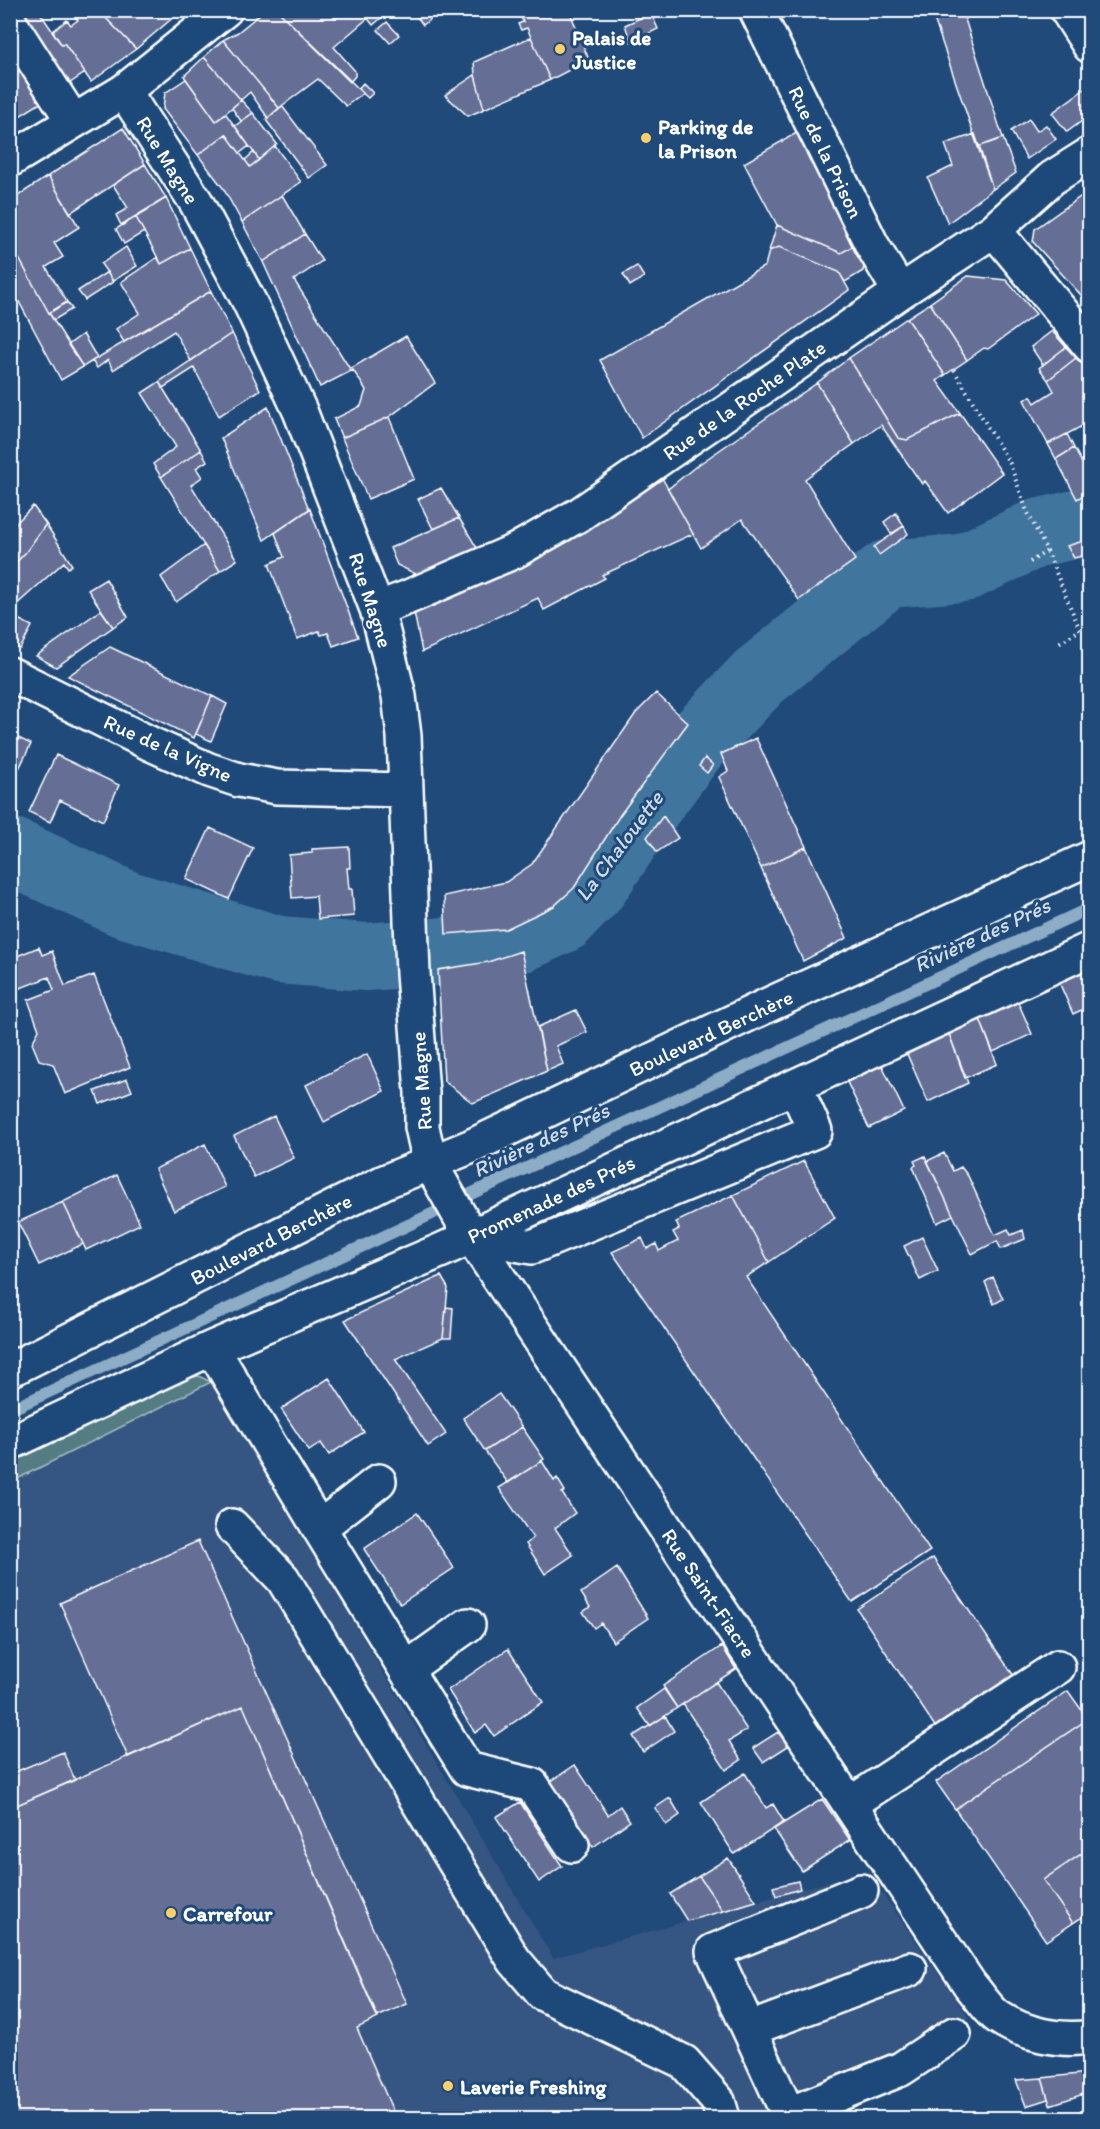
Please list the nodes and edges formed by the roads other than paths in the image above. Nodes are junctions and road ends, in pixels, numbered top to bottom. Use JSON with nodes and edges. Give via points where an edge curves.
{"nodes":[{"id":1,"x":756,"y":10,"type":"edge"},
{"id":2,"x":1067,"y":10,"type":"edge"},
{"id":3,"x":211,"y":14,"type":"edge"},
{"id":4,"x":10,"y":23,"type":"edge"},
{"id":5,"x":1089,"y":46,"type":"edge"},
{"id":6,"x":124,"y":91,"type":"junction"},
{"id":7,"x":73,"y":121,"type":"junction"},
{"id":8,"x":1089,"y":154,"type":"edge"},
{"id":9,"x":10,"y":160,"type":"edge"},
{"id":10,"x":994,"y":230,"type":"junction"},
{"id":11,"x":900,"y":292,"type":"junction"},
{"id":12,"x":1089,"y":345,"type":"edge"},
{"id":13,"x":377,"y":609,"type":"junction"},
{"id":14,"x":10,"y":674,"type":"edge"},
{"id":15,"x":406,"y":790,"type":"junction"},
{"id":16,"x":1089,"y":858,"type":"edge"},
{"id":17,"x":1089,"y":950,"type":"edge"},
{"id":18,"x":795,"y":1086,"type":"junction"},
{"id":19,"x":430,"y":1163,"type":"junction"},
{"id":20,"x":471,"y":1236,"type":"junction"},
{"id":21,"x":212,"y":1348,"type":"junction"},
{"id":22,"x":10,"y":1370,"type":"edge"},
{"id":23,"x":10,"y":1443,"type":"edge"},
{"id":24,"x":379,"y":1481,"type":"dead end"},
{"id":25,"x":232,"y":1526,"type":"dead end"},
{"id":26,"x":319,"y":1528,"type":"junction"},
{"id":27,"x":468,"y":1625,"type":"dead end"},
{"id":28,"x":1058,"y":1668,"type":"dead end"},
{"id":29,"x":406,"y":1669,"type":"junction"},
{"id":30,"x":850,"y":1804,"type":"junction"},
{"id":31,"x":572,"y":1845,"type":"dead end"},
{"id":32,"x":861,"y":1891,"type":"dead end"},
{"id":33,"x":910,"y":1969,"type":"dead end"},
{"id":34,"x":750,"y":2029,"type":"junction"},
{"id":35,"x":954,"y":2034,"type":"dead end"},
{"id":36,"x":1089,"y":2037,"type":"edge"},
{"id":37,"x":789,"y":2116,"type":"edge"},
{"id":38,"x":723,"y":2118,"type":"edge"}],
"edges":[{"from":1,"to":11,"type":"street","name":"Rue de la Prison","via":[[872,245]]},
{"from":2,"to":5,"type":"street"},
{"from":3,"to":6,"type":"street"},
{"from":4,"to":7,"type":"street"},
{"from":6,"to":7,"type":"street"},
{"from":6,"to":13,"type":"street","name":"Rue Magne","via":[[196,202],[250,303],[300,411]]},
{"from":7,"to":9,"type":"street"},
{"from":8,"to":10,"type":"street","name":"Rue de la Roche Plate","via":[[1052,178]]},
{"from":10,"to":11,"type":"street","name":"Rue de la Roche Plate"},
{"from":10,"to":12,"type":"street"},
{"from":11,"to":13,"type":"street","name":"Rue de la Roche Plate","via":[[580,514],[515,551]]},
{"from":13,"to":15,"type":"street","name":"Rue Magne","via":[[399,696]]},
{"from":14,"to":15,"type":"street","name":"Rue de la Vigne","via":[[151,744],[239,780],[277,787]]},
{"from":15,"to":19,"type":"street","name":"Rue Magne","via":[[422,1127]]},
{"from":16,"to":19,"type":"street","name":"Boulevard Berchère"},
{"from":17,"to":18,"type":"street","name":"Promenade des Prés"},
{"from":18,"to":20,"type":"street","name":"Promenade des Prés"},
{"from":18,"to":20,"type":"street","via":[[815,1131],[532,1247]]},
{"from":19,"to":20,"type":"street","name":"Rue Saint-Fiacre"},
{"from":19,"to":22,"type":"street","name":"Boulevard Berchère","via":[[384,1182]]},
{"from":20,"to":21,"type":"street","name":"Promenade des Prés"},
{"from":20,"to":30,"type":"street","name":"Rue Saint-Fiacre"},
{"from":21,"to":23,"type":"street","name":"Promenade des Prés"},
{"from":21,"to":26,"type":"street"},
{"from":24,"to":26,"type":"street"},
{"from":25,"to":38,"type":"street","via":[[283,1579],[514,1960],[543,1994],[684,2062],[718,2101]]},
{"from":26,"to":29,"type":"street"},
{"from":27,"to":29,"type":"street"},
{"from":28,"to":30,"type":"street"},
{"from":29,"to":31,"type":"street","via":[[467,1769],[532,1785]]},
{"from":30,"to":36,"type":"street","name":"Rue Saint-Fiacre","via":[[970,1985],[997,2017],[1036,2035]]},
{"from":32,"to":34,"type":"street","via":[[713,1951]]},
{"from":33,"to":34,"type":"street"},
{"from":34,"to":37,"type":"street"},
{"from":35,"to":37,"type":"street","via":[[901,2069]]}]}
